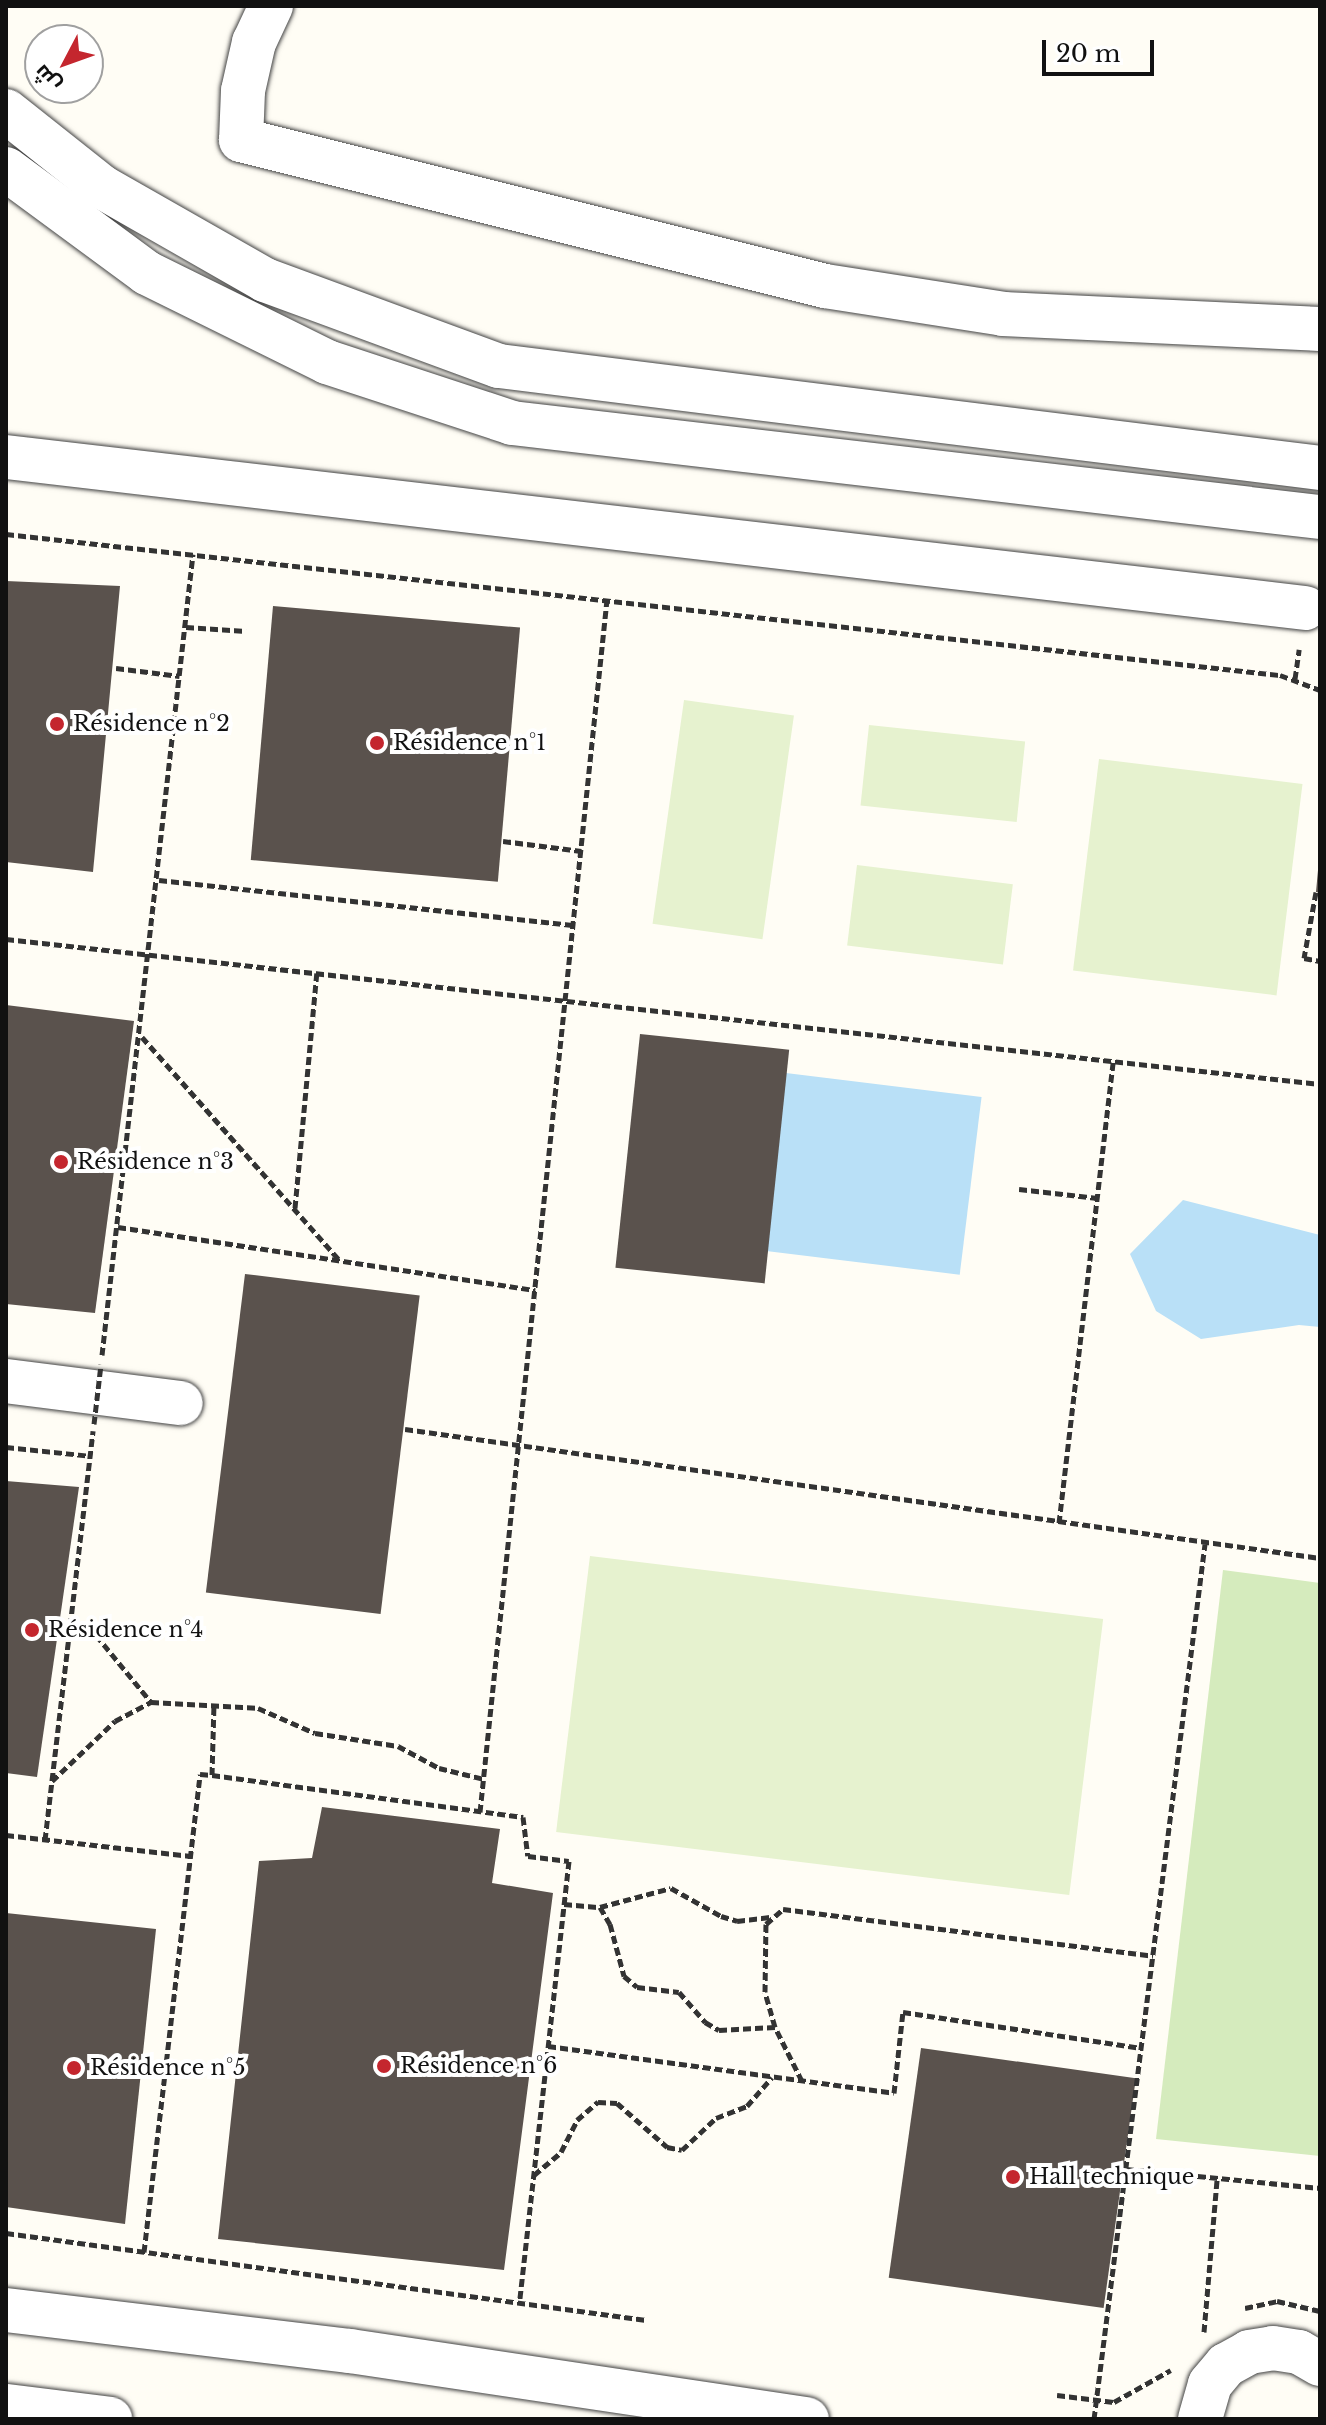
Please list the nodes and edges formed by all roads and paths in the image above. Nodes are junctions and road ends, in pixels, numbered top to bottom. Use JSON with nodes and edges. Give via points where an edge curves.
{"nodes":[{"id":1,"x":271,"y":6,"type":"edge"},
{"id":2,"x":6,"y":111,"type":"edge"},
{"id":3,"x":6,"y":169,"type":"edge"},
{"id":4,"x":1320,"y":329,"type":"edge"},
{"id":5,"x":6,"y":457,"type":"edge"},
{"id":6,"x":1320,"y":468,"type":"edge"},
{"id":7,"x":1320,"y":517,"type":"edge"},
{"id":8,"x":6,"y":534,"type":"edge"},
{"id":9,"x":193,"y":554,"type":"junction"},
{"id":10,"x":607,"y":600,"type":"junction"},
{"id":11,"x":1315,"y":612,"type":"edge"},
{"id":12,"x":186,"y":627,"type":"junction"},
{"id":13,"x":246,"y":631,"type":"dead end"},
{"id":14,"x":116,"y":668,"type":"dead end"},
{"id":15,"x":180,"y":676,"type":"junction"},
{"id":16,"x":1320,"y":690,"type":"edge"},
{"id":17,"x":503,"y":841,"type":"dead end"},
{"id":18,"x":581,"y":851,"type":"junction"},
{"id":19,"x":159,"y":880,"type":"junction"},
{"id":20,"x":1316,"y":892,"type":"dead end"},
{"id":21,"x":573,"y":925,"type":"junction"},
{"id":22,"x":6,"y":939,"type":"edge"},
{"id":23,"x":151,"y":954,"type":"junction"},
{"id":24,"x":1320,"y":961,"type":"edge"},
{"id":25,"x":317,"y":973,"type":"junction"},
{"id":26,"x":565,"y":1002,"type":"junction"},
{"id":27,"x":141,"y":1036,"type":"junction"},
{"id":28,"x":1113,"y":1062,"type":"junction"},
{"id":29,"x":1320,"y":1084,"type":"edge"},
{"id":30,"x":1019,"y":1189,"type":"dead end"},
{"id":31,"x":1097,"y":1198,"type":"junction"},
{"id":32,"x":295,"y":1209,"type":"junction"},
{"id":33,"x":118,"y":1227,"type":"junction"},
{"id":34,"x":340,"y":1261,"type":"junction"},
{"id":35,"x":535,"y":1290,"type":"junction"},
{"id":36,"x":6,"y":1381,"type":"edge"},
{"id":37,"x":181,"y":1403,"type":"dead end"},
{"id":38,"x":405,"y":1429,"type":"dead end"},
{"id":39,"x":519,"y":1445,"type":"junction"},
{"id":40,"x":6,"y":1447,"type":"edge"},
{"id":41,"x":91,"y":1456,"type":"junction"},
{"id":42,"x":1059,"y":1523,"type":"junction"},
{"id":43,"x":1205,"y":1544,"type":"junction"},
{"id":44,"x":1320,"y":1558,"type":"edge"},
{"id":45,"x":70,"y":1622,"type":"junction"},
{"id":46,"x":151,"y":1702,"type":"junction"},
{"id":47,"x":214,"y":1704,"type":"junction"},
{"id":48,"x":212,"y":1775,"type":"junction"},
{"id":49,"x":484,"y":1779,"type":"junction"},
{"id":50,"x":52,"y":1781,"type":"junction"},
{"id":51,"x":480,"y":1812,"type":"junction"},
{"id":52,"x":6,"y":1835,"type":"edge"},
{"id":53,"x":45,"y":1840,"type":"junction"},
{"id":54,"x":191,"y":1856,"type":"junction"},
{"id":55,"x":564,"y":1904,"type":"junction"},
{"id":56,"x":600,"y":1907,"type":"junction"},
{"id":57,"x":770,"y":1917,"type":"junction"},
{"id":58,"x":1153,"y":1956,"type":"junction"},
{"id":59,"x":775,"y":2027,"type":"junction"},
{"id":60,"x":548,"y":2046,"type":"junction"},
{"id":61,"x":1141,"y":2048,"type":"junction"},
{"id":62,"x":772,"y":2077,"type":"junction"},
{"id":63,"x":803,"y":2082,"type":"junction"},
{"id":64,"x":1125,"y":2169,"type":"junction"},
{"id":65,"x":534,"y":2176,"type":"junction"},
{"id":66,"x":1217,"y":2178,"type":"junction"},
{"id":67,"x":1320,"y":2188,"type":"edge"},
{"id":68,"x":6,"y":2233,"type":"edge"},
{"id":69,"x":144,"y":2252,"type":"junction"},
{"id":70,"x":520,"y":2300,"type":"junction"},
{"id":71,"x":6,"y":2310,"type":"edge"},
{"id":72,"x":646,"y":2320,"type":"dead end"},
{"id":73,"x":1204,"y":2333,"type":"dead end"},
{"id":74,"x":1320,"y":2364,"type":"edge"},
{"id":75,"x":1205,"y":2401,"type":"edge"},
{"id":76,"x":6,"y":2406,"type":"edge"},
{"id":77,"x":110,"y":2419,"type":"edge"},
{"id":78,"x":807,"y":2419,"type":"edge"},
{"id":79,"x":1094,"y":2419,"type":"edge"},
{"id":80,"x":1174,"y":2419,"type":"edge"}],
"edges":[{"from":1,"to":4,"type":"street","via":[[254,42],[243,91],[241,140],[825,286],[1003,314]]},
{"from":2,"to":6,"type":"street","via":[[102,187],[265,280],[499,366]]},
{"from":3,"to":7,"type":"street","via":[[147,273],[327,362],[512,423]]},
{"from":5,"to":11,"type":"street"},
{"from":8,"to":9,"type":"path"},
{"from":9,"to":10,"type":"path"},
{"from":9,"to":12,"type":"path"},
{"from":10,"to":16,"type":"path","via":[[1280,675]]},
{"from":10,"to":18,"type":"path"},
{"from":12,"to":13,"type":"path"},
{"from":12,"to":15,"type":"path"},
{"from":14,"to":15,"type":"path"},
{"from":15,"to":19,"type":"path"},
{"from":17,"to":18,"type":"path"},
{"from":18,"to":21,"type":"path"},
{"from":19,"to":21,"type":"path"},
{"from":19,"to":23,"type":"path"},
{"from":20,"to":24,"type":"path","via":[[1304,958]]},
{"from":21,"to":26,"type":"path"},
{"from":22,"to":23,"type":"path"},
{"from":23,"to":25,"type":"path"},
{"from":23,"to":27,"type":"path"},
{"from":25,"to":26,"type":"path"},
{"from":25,"to":32,"type":"path"},
{"from":26,"to":28,"type":"path"},
{"from":26,"to":35,"type":"path"},
{"from":27,"to":32,"type":"path"},
{"from":27,"to":33,"type":"path"},
{"from":28,"to":29,"type":"path"},
{"from":28,"to":31,"type":"path"},
{"from":30,"to":31,"type":"path"},
{"from":31,"to":42,"type":"path"},
{"from":32,"to":34,"type":"path"},
{"from":33,"to":34,"type":"path"},
{"from":33,"to":41,"type":"path","bridge":true},
{"from":34,"to":35,"type":"path"},
{"from":35,"to":39,"type":"path"},
{"from":36,"to":37,"type":"street"},
{"from":38,"to":39,"type":"path"},
{"from":39,"to":42,"type":"path"},
{"from":39,"to":49,"type":"path"},
{"from":40,"to":41,"type":"path"},
{"from":41,"to":45,"type":"path"},
{"from":42,"to":43,"type":"path"},
{"from":43,"to":44,"type":"path"},
{"from":43,"to":58,"type":"path"},
{"from":45,"to":46,"type":"path","via":[[96,1635]]},
{"from":45,"to":50,"type":"path"},
{"from":46,"to":47,"type":"path"},
{"from":46,"to":50,"type":"path","via":[[115,1721]]},
{"from":47,"to":48,"type":"path"},
{"from":47,"to":49,"type":"path","via":[[258,1708],[315,1733],[398,1746],[439,1768]]},
{"from":48,"to":51,"type":"path"},
{"from":48,"to":54,"type":"path","via":[[200,1774]]},
{"from":49,"to":51,"type":"path"},
{"from":50,"to":53,"type":"path"},
{"from":51,"to":55,"type":"path","via":[[523,1817],[528,1856],[569,1861]]},
{"from":52,"to":53,"type":"path"},
{"from":53,"to":54,"type":"path"},
{"from":54,"to":69,"type":"path"},
{"from":55,"to":56,"type":"path"},
{"from":55,"to":60,"type":"path"},
{"from":56,"to":57,"type":"path","via":[[671,1888],[737,1921]]},
{"from":56,"to":59,"type":"path","via":[[630,1982],[679,1992],[719,2030]]},
{"from":57,"to":58,"type":"path","via":[[791,1908]]},
{"from":57,"to":59,"type":"path","via":[[763,1973]]},
{"from":58,"to":61,"type":"path"},
{"from":59,"to":63,"type":"path"},
{"from":60,"to":62,"type":"path"},
{"from":60,"to":65,"type":"path"},
{"from":61,"to":63,"type":"path","via":[[903,2012],[894,2093]]},
{"from":61,"to":64,"type":"path"},
{"from":62,"to":63,"type":"path"},
{"from":62,"to":65,"type":"path","via":[[747,2106],[712,2120],[682,2150],[667,2147],[617,2103],[598,2102],[577,2120],[561,2152]]},
{"from":64,"to":66,"type":"path"},
{"from":64,"to":79,"type":"path"},
{"from":65,"to":70,"type":"path"},
{"from":66,"to":67,"type":"path"},
{"from":66,"to":73,"type":"path"},
{"from":68,"to":69,"type":"path"},
{"from":69,"to":70,"type":"path"},
{"from":70,"to":72,"type":"path"},
{"from":71,"to":78,"type":"street","via":[[350,2351]]},
{"from":74,"to":75,"type":"street","via":[[1299,2352],[1261,2350],[1226,2365]]},
{"from":75,"to":80,"type":"street"},
{"from":76,"to":77,"type":"street"}]}
